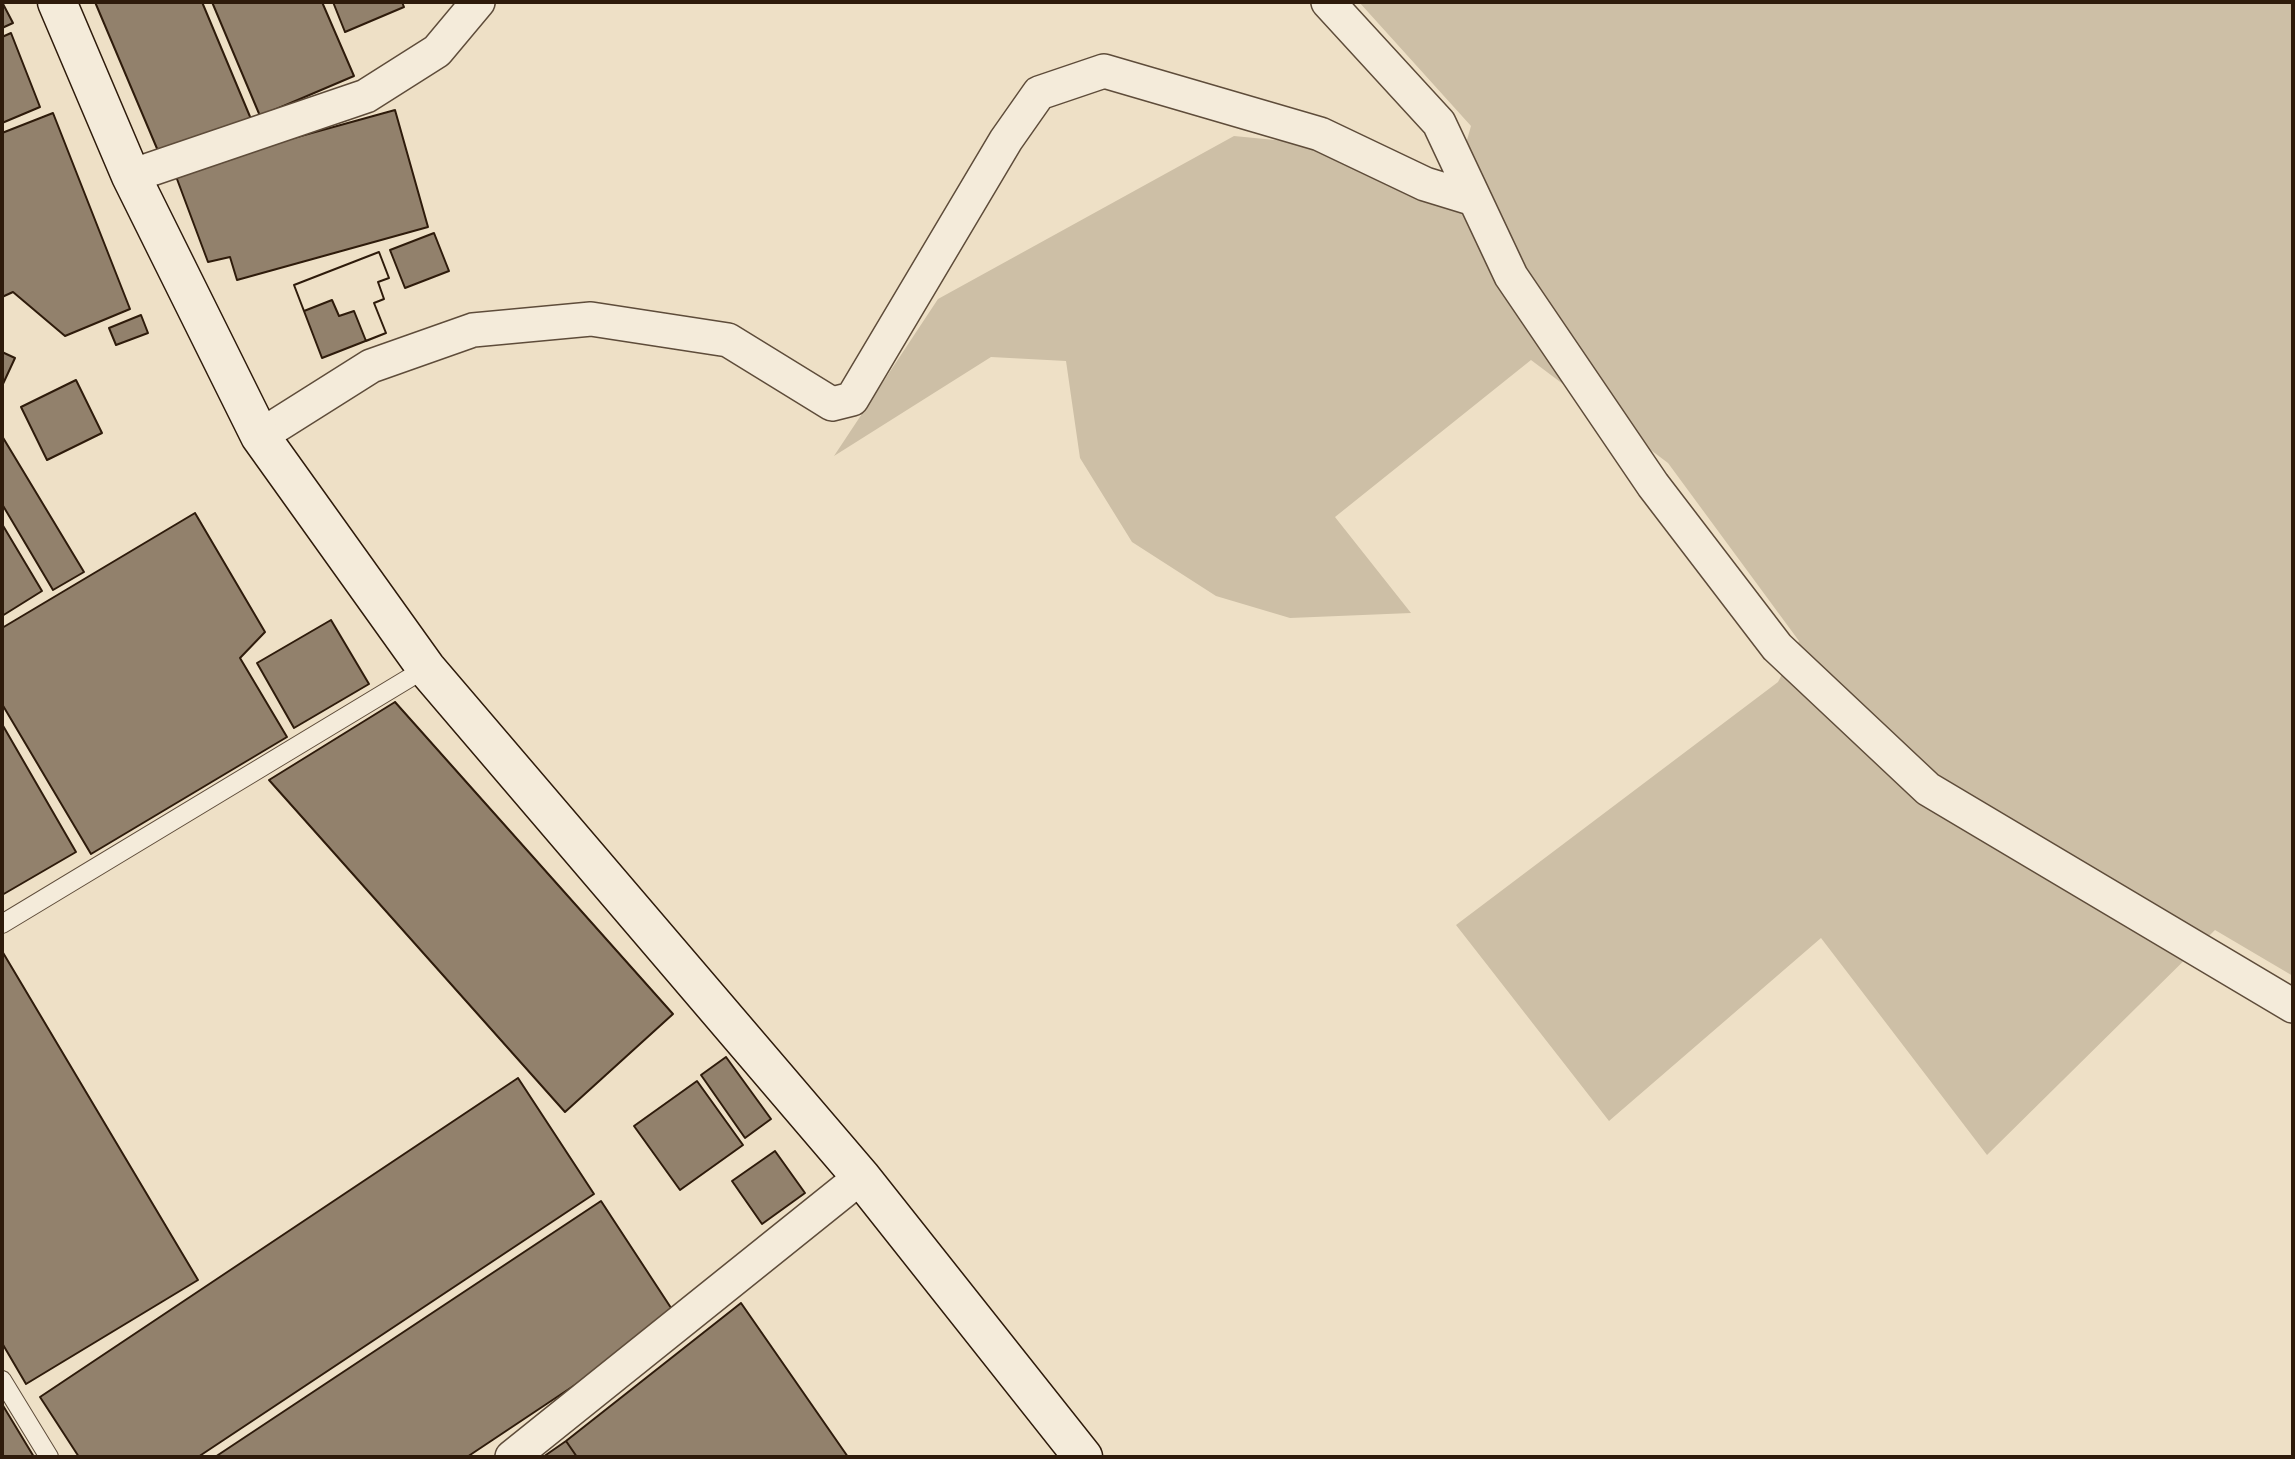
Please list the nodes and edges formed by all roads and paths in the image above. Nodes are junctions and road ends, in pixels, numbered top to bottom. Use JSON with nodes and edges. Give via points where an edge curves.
{"nodes":[{"id":1,"x":57,"y":2,"type":"edge"},
{"id":2,"x":478,"y":2,"type":"edge"},
{"id":3,"x":1328,"y":2,"type":"edge"},
{"id":4,"x":131,"y":176,"type":"junction"},
{"id":5,"x":1474,"y":199,"type":"junction"},
{"id":6,"x":260,"y":436,"type":"junction"},
{"id":7,"x":426,"y":668,"type":"junction"},
{"id":8,"x":2,"y":924,"type":"edge"},
{"id":9,"x":2293,"y":1006,"type":"edge"},
{"id":10,"x":862,"y":1177,"type":"junction"},
{"id":11,"x":2,"y":1380,"type":"edge"},
{"id":12,"x":50,"y":1457,"type":"edge"},
{"id":13,"x":512,"y":1457,"type":"edge"},
{"id":14,"x":1083,"y":1457,"type":"edge"}],
"edges":[{"from":1,"to":4,"type":"street"},
{"from":2,"to":4,"type":"street","via":[[437,51],[366,96]]},
{"from":3,"to":5,"type":"street","via":[[1439,123]]},
{"from":4,"to":6,"type":"street"},
{"from":5,"to":6,"type":"street","via":[[1425,184],[1320,134],[1104,71],[1039,93],[1006,139],[852,400],[832,404],[728,340],[591,318],[473,330],[371,366]]},
{"from":5,"to":9,"type":"street","via":[[1518,287],[1653,485],[1777,647],[1928,789]]},
{"from":6,"to":7,"type":"street"},
{"from":7,"to":8,"type":"lane"},
{"from":7,"to":10,"type":"street"},
{"from":10,"to":13,"type":"street"},
{"from":10,"to":14,"type":"street"},
{"from":11,"to":12,"type":"lane"}]}
